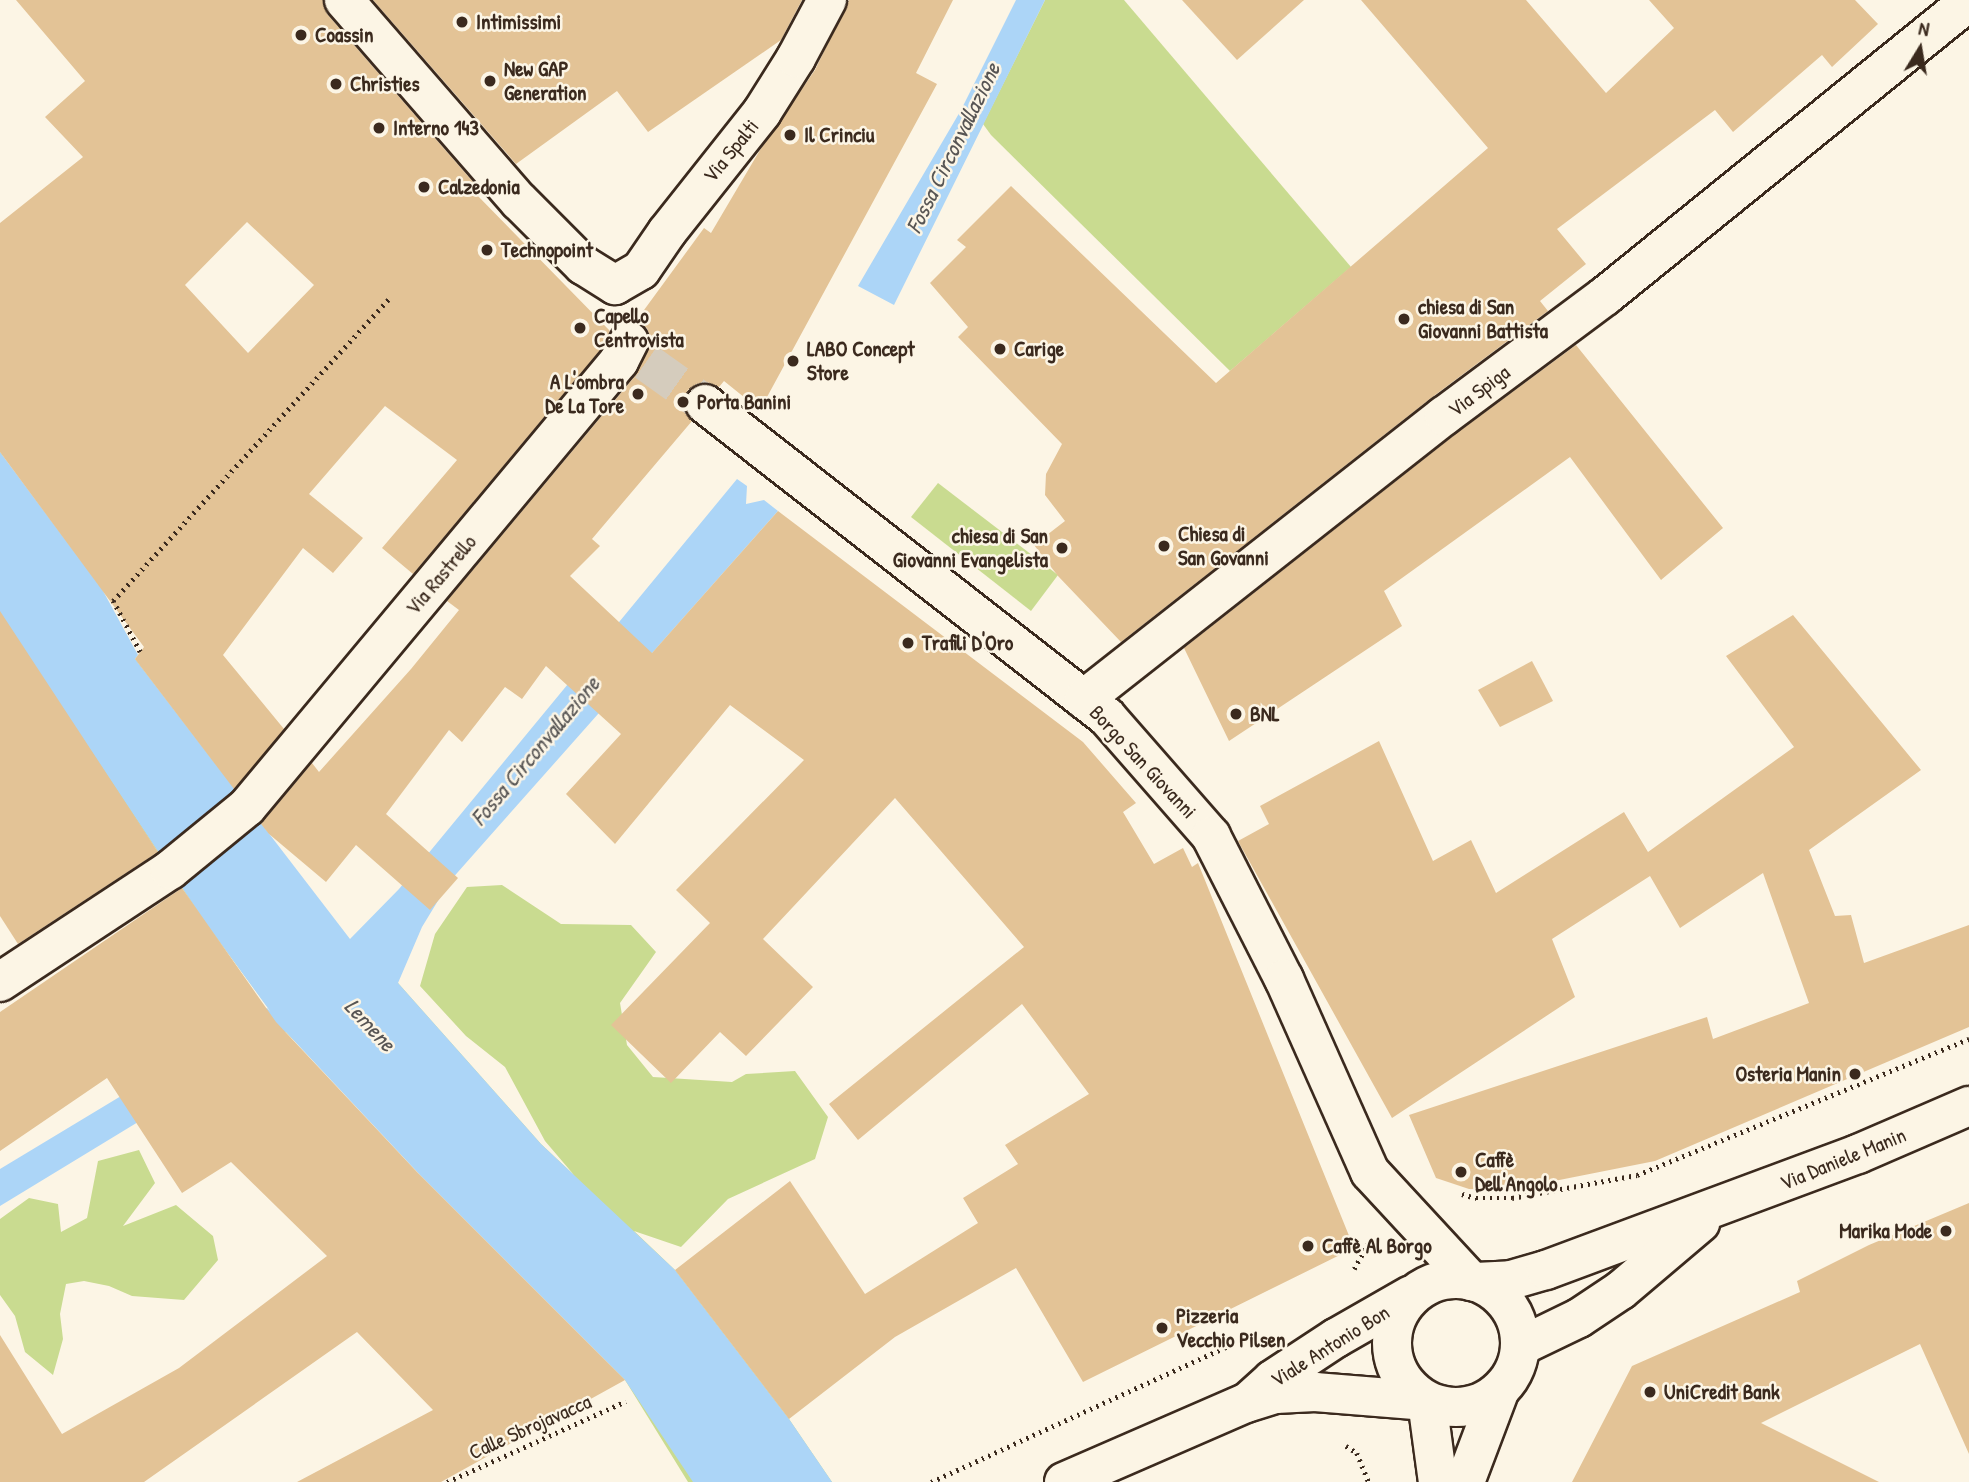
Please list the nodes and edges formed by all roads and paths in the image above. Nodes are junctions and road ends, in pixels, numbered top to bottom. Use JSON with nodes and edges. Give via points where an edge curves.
{"nodes":[{"id":1,"x":344,"y":0,"type":"edge"},
{"id":2,"x":827,"y":0,"type":"edge"},
{"id":3,"x":1969,"y":1,"type":"edge"},
{"id":4,"x":615,"y":285,"type":"junction"},
{"id":5,"x":391,"y":297,"type":"dead end"},
{"id":6,"x":705,"y":404,"type":"tunnel mouth"},
{"id":7,"x":140,"y":652,"type":"dead end"},
{"id":8,"x":1084,"y":699,"type":"junction"},
{"id":9,"x":0,"y":982,"type":"edge"},
{"id":10,"x":1969,"y":1039,"type":"edge"},
{"id":11,"x":1969,"y":1105,"type":"edge"},
{"id":12,"x":1716,"y":1209,"type":"junction"},
{"id":13,"x":1405,"y":1210,"type":"junction"},
{"id":14,"x":1473,"y":1281,"type":"junction"},
{"id":15,"x":1416,"y":1293,"type":"junction"},
{"id":16,"x":1245,"y":1338,"type":"dead end"},
{"id":17,"x":1521,"y":1346,"type":"junction"},
{"id":18,"x":1499,"y":1392,"type":"junction"},
{"id":19,"x":626,"y":1401,"type":"dead end"},
{"id":20,"x":1427,"y":1401,"type":"junction"},
{"id":21,"x":1246,"y":1403,"type":"junction"},
{"id":22,"x":447,"y":1482,"type":"edge"},
{"id":23,"x":931,"y":1482,"type":"edge"},
{"id":24,"x":1064,"y":1482,"type":"edge"},
{"id":25,"x":1438,"y":1482,"type":"edge"},
{"id":26,"x":1465,"y":1482,"type":"edge"}],
"edges":[{"from":1,"to":4,"type":"street","via":[[519,201],[583,265]]},
{"from":2,"to":4,"type":"street","name":"Via Spalti","via":[[762,113],[641,270]]},
{"from":3,"to":8,"type":"street","name":"Via Spiga","via":[[1605,296],[1444,416]]},
{"from":4,"to":9,"type":"street","name":"Via Rastrello","via":[[621,323],[638,351],[619,361],[247,807],[170,870]]},
{"from":5,"to":7,"type":"path","via":[[113,601]]},
{"from":6,"to":8,"type":"street","name":"Borgo San Giovanni"},
{"from":8,"to":13,"type":"street","name":"Borgo San Giovanni","via":[[1107,717],[1210,836],[1284,979],[1370,1172]]},
{"from":10,"to":13,"type":"path","via":[[1637,1175],[1512,1198],[1476,1198],[1441,1190]]},
{"from":11,"to":12,"type":"street","name":"Via Daniele Manin"},
{"from":12,"to":14,"type":"street","name":"Via Daniele Manin","via":[[1546,1270],[1511,1280]]},
{"from":12,"to":17,"type":"street","name":"Via Daniele Manin","via":[[1621,1290],[1579,1318]]},
{"from":13,"to":14,"type":"street","name":"Borgo San Giovanni"},
{"from":14,"to":15,"type":"street","via":[[1442,1280]]},
{"from":14,"to":17,"type":"street","via":[[1495,1291],[1510,1306]]},
{"from":15,"to":20,"type":"street","via":[[1401,1308],[1392,1328],[1391,1350],[1397,1371],[1410,1389]]},
{"from":15,"to":21,"type":"street","name":"Viale Antonio Bon","via":[[1336,1338]]},
{"from":16,"to":23,"type":"path"},
{"from":17,"to":18,"type":"street","via":[[1511,1379]]},
{"from":18,"to":20,"type":"street","via":[[1465,1407],[1445,1408]]},
{"from":18,"to":26,"type":"street"},
{"from":19,"to":22,"type":"path","name":"Calle Sbrojavacca"},
{"from":20,"to":21,"type":"street","name":"Viale Antonio Bon","via":[[1315,1392],[1276,1394]]},
{"from":20,"to":25,"type":"street"},
{"from":21,"to":24,"type":"street","name":"Viale Antonio Bon"}]}
